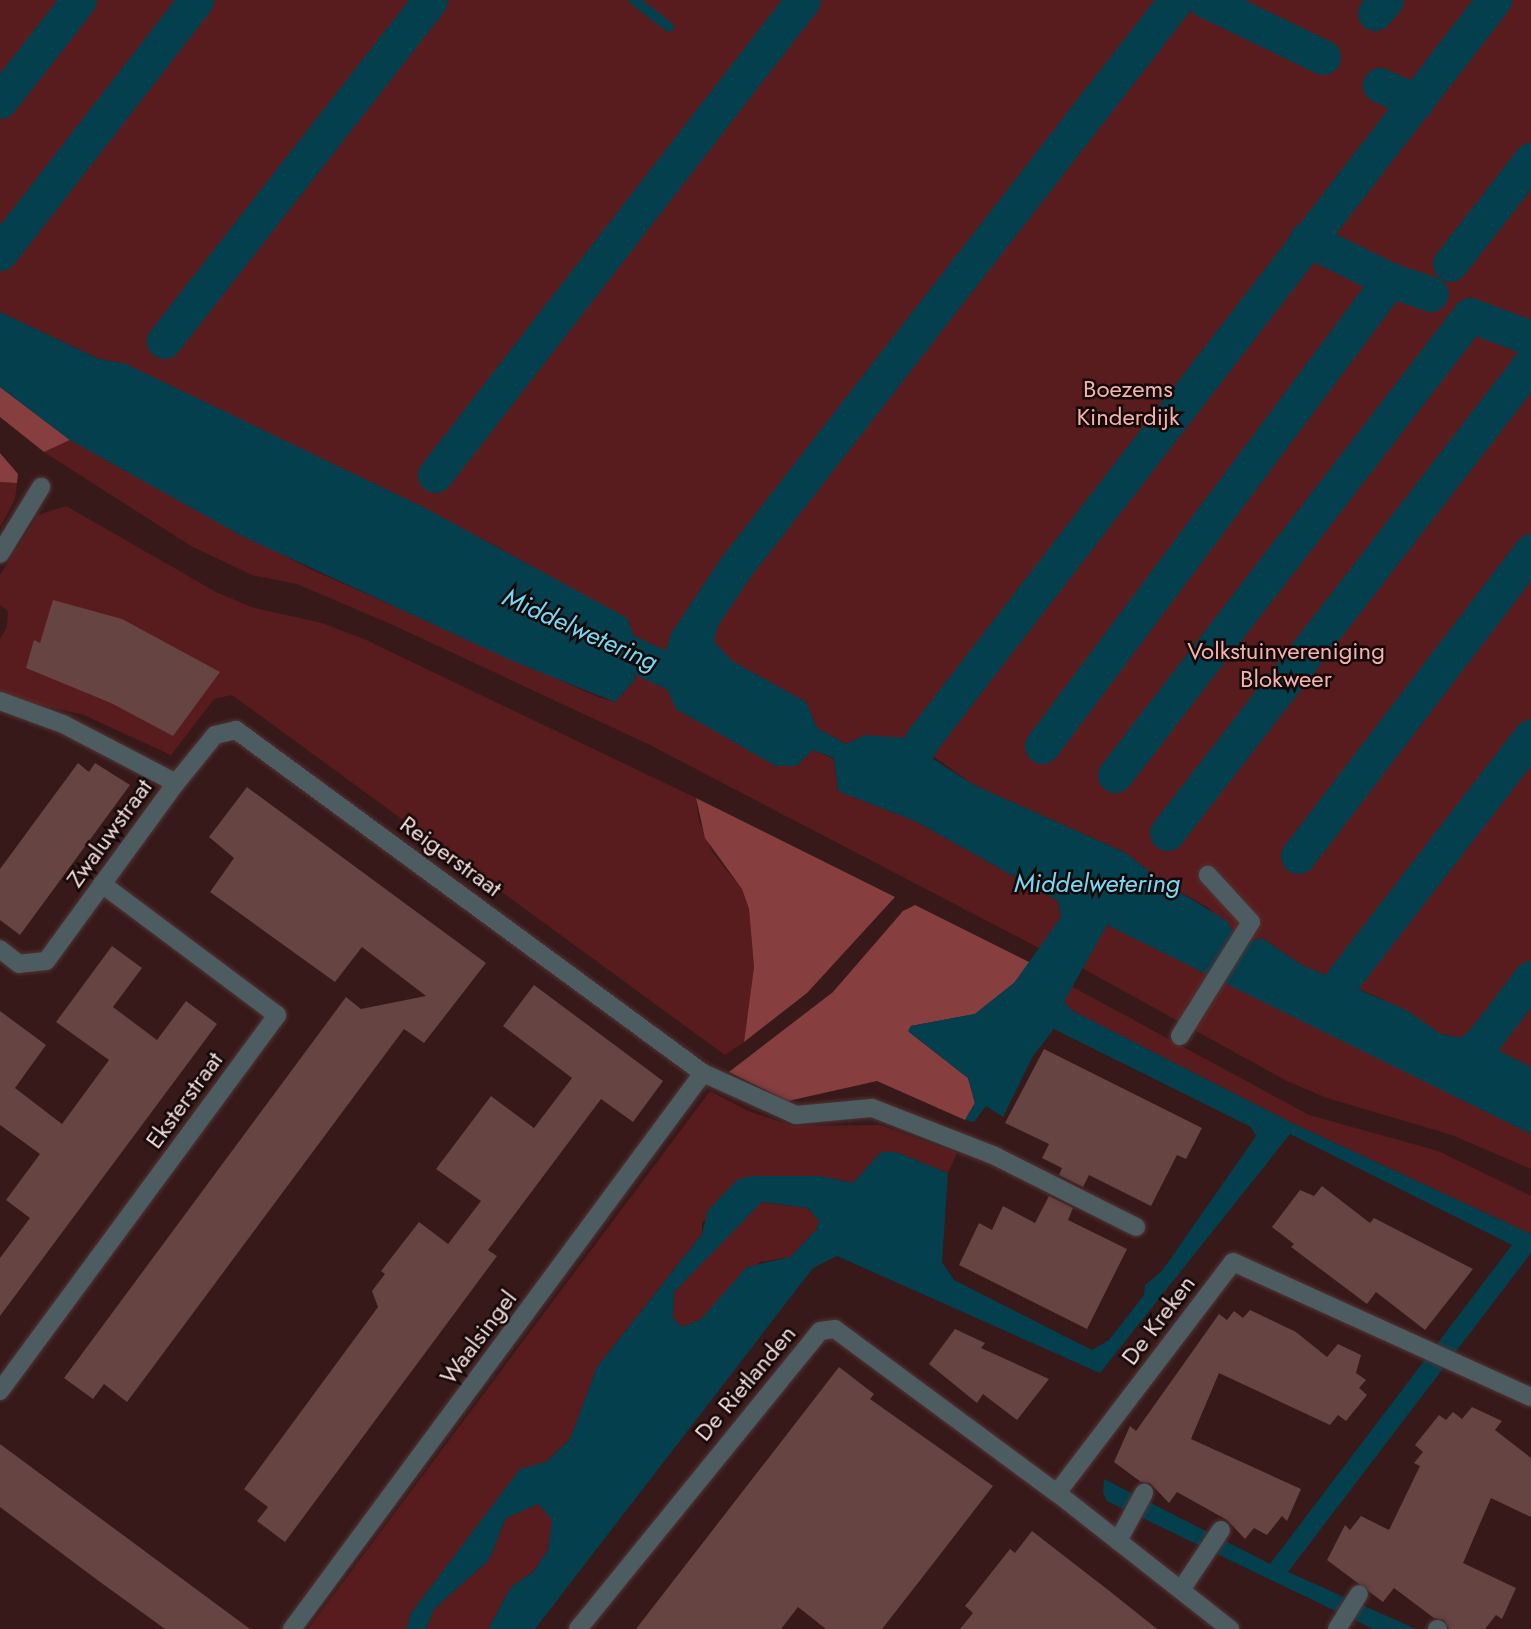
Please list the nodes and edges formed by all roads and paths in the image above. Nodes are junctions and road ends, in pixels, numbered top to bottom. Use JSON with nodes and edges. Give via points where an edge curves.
{"nodes":[{"id":1,"x":41,"y":487,"type":"dead end"},
{"id":2,"x":0,"y":554,"type":"edge"},
{"id":3,"x":0,"y":701,"type":"edge"},
{"id":4,"x":176,"y":783,"type":"junction"},
{"id":5,"x":1208,"y":875,"type":"dead end"},
{"id":6,"x":102,"y":884,"type":"junction"},
{"id":7,"x":0,"y":949,"type":"edge"},
{"id":8,"x":1181,"y":1036,"type":"dead end"},
{"id":9,"x":703,"y":1073,"type":"junction"},
{"id":10,"x":1136,"y":1227,"type":"dead end"},
{"id":11,"x":0,"y":1391,"type":"edge"},
{"id":12,"x":1531,"y":1397,"type":"edge"},
{"id":13,"x":1057,"y":1493,"type":"junction"},
{"id":14,"x":1144,"y":1493,"type":"dead end"},
{"id":15,"x":1221,"y":1530,"type":"dead end"},
{"id":16,"x":1118,"y":1541,"type":"junction"},
{"id":17,"x":1181,"y":1590,"type":"junction"},
{"id":18,"x":1359,"y":1594,"type":"dead end"},
{"id":19,"x":1338,"y":1628,"type":"edge"},
{"id":20,"x":292,"y":1629,"type":"edge"},
{"id":21,"x":578,"y":1629,"type":"edge"},
{"id":22,"x":1230,"y":1629,"type":"edge"}],
"edges":[{"from":1,"to":2,"type":"street"},
{"from":3,"to":4,"type":"street","name":"Zwaluwstraat","via":[[63,724]]},
{"from":4,"to":6,"type":"street","name":"Zwaluwstraat"},
{"from":4,"to":9,"type":"street","name":"Reigerstraat","via":[[215,735],[236,730]]},
{"from":5,"to":8,"type":"street","via":[[1251,922]]},
{"from":6,"to":7,"type":"street","name":"Zwaluwstraat","via":[[46,961],[19,964]]},
{"from":6,"to":11,"type":"street","name":"Eksterstraat","via":[[277,1015]]},
{"from":9,"to":10,"type":"street","name":"Reigerstraat","via":[[796,1115],[872,1108],[995,1156]]},
{"from":9,"to":20,"type":"street","name":"Waalsingel"},
{"from":12,"to":13,"type":"street","name":"De Kreken","via":[[1233,1262]]},
{"from":13,"to":16,"type":"street"},
{"from":13,"to":21,"type":"street","name":"De Rietlanden","via":[[835,1329],[820,1331]]},
{"from":14,"to":16,"type":"street"},
{"from":15,"to":17,"type":"street"},
{"from":16,"to":17,"type":"street"},
{"from":17,"to":22,"type":"street"},
{"from":18,"to":19,"type":"street"}]}
